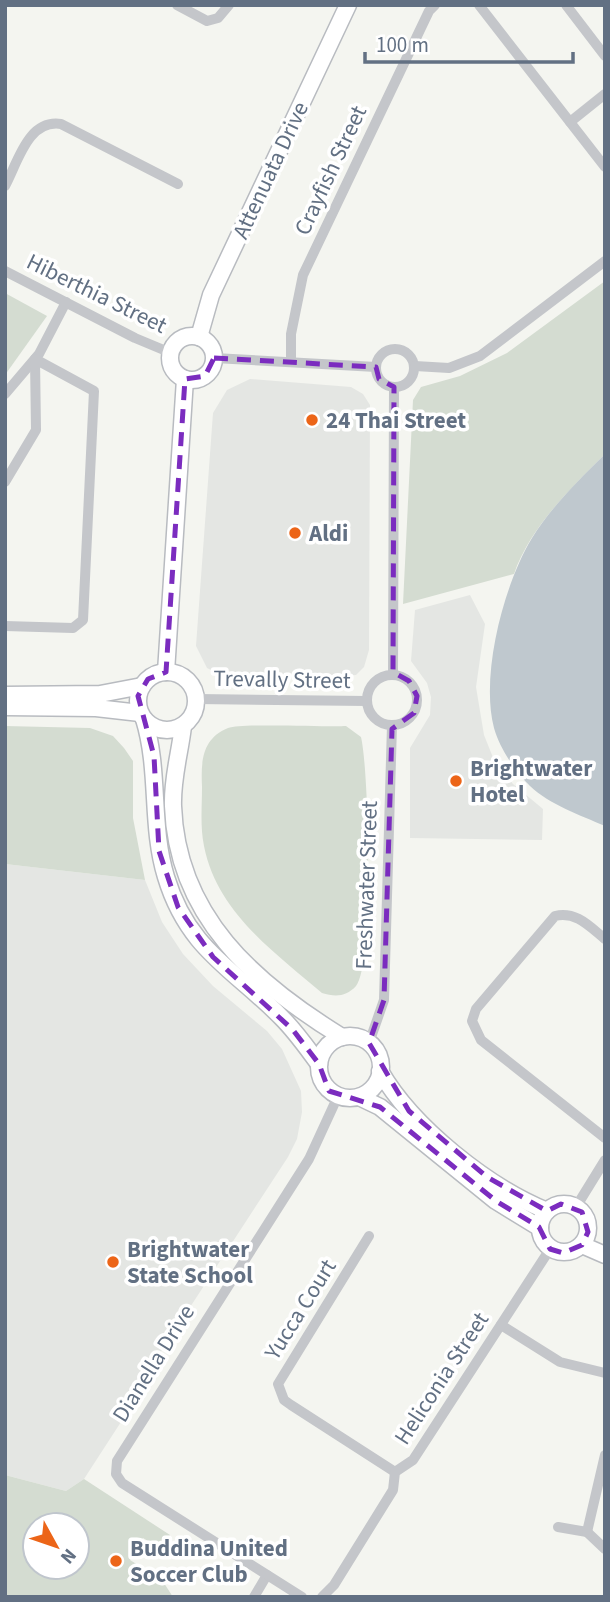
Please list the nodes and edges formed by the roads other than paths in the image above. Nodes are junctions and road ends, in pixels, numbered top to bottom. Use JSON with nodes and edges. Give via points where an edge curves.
{"nodes":[{"id":1,"x":177,"y":5,"type":"edge"},
{"id":2,"x":229,"y":5,"type":"edge"},
{"id":3,"x":348,"y":5,"type":"edge"},
{"id":4,"x":435,"y":5,"type":"edge"},
{"id":5,"x":479,"y":5,"type":"edge"},
{"id":6,"x":566,"y":5,"type":"edge"},
{"id":7,"x":605,"y":56,"type":"edge"},
{"id":8,"x":605,"y":94,"type":"edge"},
{"id":9,"x":570,"y":122,"type":"junction"},
{"id":10,"x":605,"y":167,"type":"edge"},
{"id":11,"x":177,"y":184,"type":"dead end"},
{"id":12,"x":5,"y":186,"type":"edge"},
{"id":13,"x":605,"y":261,"type":"edge"},
{"id":14,"x":5,"y":271,"type":"edge"},
{"id":15,"x":66,"y":302,"type":"junction"},
{"id":16,"x":199,"y":337,"type":"junction"},
{"id":17,"x":171,"y":353,"type":"junction"},
{"id":18,"x":214,"y":358,"type":"junction"},
{"id":19,"x":35,"y":359,"type":"junction"},
{"id":20,"x":291,"y":362,"type":"junction"},
{"id":21,"x":415,"y":366,"type":"junction"},
{"id":22,"x":376,"y":367,"type":"junction"},
{"id":23,"x":184,"y":379,"type":"junction"},
{"id":24,"x":394,"y":387,"type":"junction"},
{"id":25,"x":5,"y":394,"type":"edge"},
{"id":26,"x":5,"y":482,"type":"edge"},
{"id":27,"x":5,"y":626,"type":"edge"},
{"id":28,"x":166,"y":672,"type":"junction"},
{"id":29,"x":393,"y":675,"type":"junction"},
{"id":30,"x":142,"y":686,"type":"junction"},
{"id":31,"x":5,"y":695,"type":"edge"},
{"id":32,"x":197,"y":699,"type":"junction"},
{"id":33,"x":367,"y":701,"type":"junction"},
{"id":34,"x":5,"y":707,"type":"edge"},
{"id":35,"x":142,"y":716,"type":"junction"},
{"id":36,"x":183,"y":726,"type":"junction"},
{"id":37,"x":392,"y":726,"type":"junction"},
{"id":38,"x":605,"y":939,"type":"edge"},
{"id":39,"x":342,"y":1037,"type":"junction"},
{"id":40,"x":369,"y":1043,"type":"junction"},
{"id":41,"x":319,"y":1064,"type":"junction"},
{"id":42,"x":380,"y":1071,"type":"junction"},
{"id":43,"x":338,"y":1096,"type":"junction"},
{"id":44,"x":359,"y":1097,"type":"junction"},
{"id":45,"x":605,"y":1138,"type":"edge"},
{"id":46,"x":605,"y":1160,"type":"edge"},
{"id":47,"x":576,"y":1207,"type":"junction"},
{"id":48,"x":547,"y":1210,"type":"junction"},
{"id":49,"x":540,"y":1228,"type":"junction"},
{"id":50,"x":369,"y":1236,"type":"dead end"},
{"id":51,"x":582,"y":1245,"type":"junction"},
{"id":52,"x":550,"y":1248,"type":"junction"},
{"id":53,"x":605,"y":1255,"type":"edge"},
{"id":54,"x":500,"y":1325,"type":"junction"},
{"id":55,"x":605,"y":1373,"type":"edge"},
{"id":56,"x":605,"y":1455,"type":"edge"},
{"id":57,"x":395,"y":1472,"type":"junction"},
{"id":58,"x":558,"y":1527,"type":"dead end"},
{"id":59,"x":587,"y":1532,"type":"junction"},
{"id":60,"x":605,"y":1549,"type":"edge"},
{"id":61,"x":267,"y":1575,"type":"junction"},
{"id":62,"x":254,"y":1597,"type":"edge"},
{"id":63,"x":302,"y":1597,"type":"edge"},
{"id":64,"x":322,"y":1597,"type":"edge"}],
"edges":[{"from":1,"to":2,"type":"street","via":[[207,21],[218,18]]},
{"from":3,"to":16,"type":"street","name":"Attenuata Drive","via":[[211,295]]},
{"from":4,"to":20,"type":"street","name":"Crayfish Street","via":[[303,275],[291,334]]},
{"from":5,"to":9,"type":"street"},
{"from":6,"to":7,"type":"street"},
{"from":8,"to":9,"type":"street"},
{"from":9,"to":10,"type":"street"},
{"from":11,"to":12,"type":"street","via":[[50,122],[32,134]]},
{"from":13,"to":21,"type":"street","via":[[480,356],[449,368]]},
{"from":14,"to":15,"type":"street","name":"Hiberthia Street"},
{"from":15,"to":17,"type":"street","name":"Hiberthia Street"},
{"from":15,"to":19,"type":"street"},
{"from":16,"to":17,"type":"street","via":[[182,339]]},
{"from":16,"to":18,"type":"street","via":[[210,345]]},
{"from":17,"to":23,"type":"street","via":[[174,371]]},
{"from":18,"to":20,"type":"street"},
{"from":18,"to":23,"type":"street","via":[[205,376]]},
{"from":19,"to":25,"type":"street"},
{"from":19,"to":26,"type":"street","via":[[36,430]]},
{"from":19,"to":27,"type":"street","via":[[94,391],[83,620],[73,628]]},
{"from":20,"to":22,"type":"street"},
{"from":21,"to":22,"type":"street","via":[[405,351],[392,349],[381,355]]},
{"from":21,"to":24,"type":"street","via":[[409,382]]},
{"from":22,"to":24,"type":"street","via":[[383,383]]},
{"from":23,"to":28,"type":"street"},
{"from":24,"to":29,"type":"street"},
{"from":28,"to":30,"type":"street"},
{"from":28,"to":32,"type":"street","via":[[183,676]]},
{"from":29,"to":33,"type":"street","via":[[377,680]]},
{"from":29,"to":37,"type":"street","via":[[409,681],[417,696],[414,713]]},
{"from":30,"to":31,"type":"street","via":[[100,694]]},
{"from":30,"to":35,"type":"street","via":[[138,696]]},
{"from":32,"to":33,"type":"street","name":"Trevally Street"},
{"from":32,"to":36,"type":"street","via":[[194,715]]},
{"from":33,"to":37,"type":"street","via":[[372,716]]},
{"from":34,"to":35,"type":"street","via":[[96,708]]},
{"from":35,"to":36,"type":"street","via":[[166,731]]},
{"from":35,"to":41,"type":"street","via":[[155,768],[159,851],[178,907],[213,957],[281,1016]]},
{"from":36,"to":39,"type":"street","via":[[174,771],[175,835],[180,864],[200,910],[226,944],[261,976],[309,1017]]},
{"from":37,"to":40,"type":"street","name":"Freshwater Street","via":[[384,1000]]},
{"from":38,"to":45,"type":"street","via":[[578,917],[567,913],[555,916],[476,1009],[472,1021],[481,1040]]},
{"from":39,"to":40,"type":"street"},
{"from":39,"to":41,"type":"street","via":[[326,1047]]},
{"from":40,"to":42,"type":"street","via":[[376,1050]]},
{"from":41,"to":43,"type":"street","via":[[323,1083]]},
{"from":42,"to":44,"type":"street","via":[[373,1087]]},
{"from":42,"to":48,"type":"street","via":[[392,1092],[428,1130],[506,1191]]},
{"from":43,"to":44,"type":"street"},
{"from":43,"to":61,"type":"street","name":"Dianella Drive","via":[[309,1159],[117,1461],[116,1474],[122,1483]]},
{"from":44,"to":49,"type":"street","via":[[380,1107],[496,1200]]},
{"from":46,"to":47,"type":"street"},
{"from":47,"to":48,"type":"street","via":[[561,1204]]},
{"from":47,"to":51,"type":"street","via":[[588,1224]]},
{"from":48,"to":49,"type":"street"},
{"from":49,"to":52,"type":"street"},
{"from":50,"to":57,"type":"street","name":"Yucca Court","via":[[278,1384],[291,1405]]},
{"from":51,"to":52,"type":"street","via":[[563,1253]]},
{"from":51,"to":53,"type":"street"},
{"from":52,"to":54,"type":"street","name":"Heliconia Street"},
{"from":54,"to":55,"type":"street","via":[[560,1362]]},
{"from":54,"to":57,"type":"street","name":"Heliconia Street","via":[[413,1460]]},
{"from":56,"to":59,"type":"street"},
{"from":57,"to":64,"type":"street","name":"Heliconia Street","via":[[393,1490]]},
{"from":58,"to":59,"type":"street"},
{"from":59,"to":60,"type":"street"},
{"from":61,"to":62,"type":"street"},
{"from":61,"to":63,"type":"street"}]}
